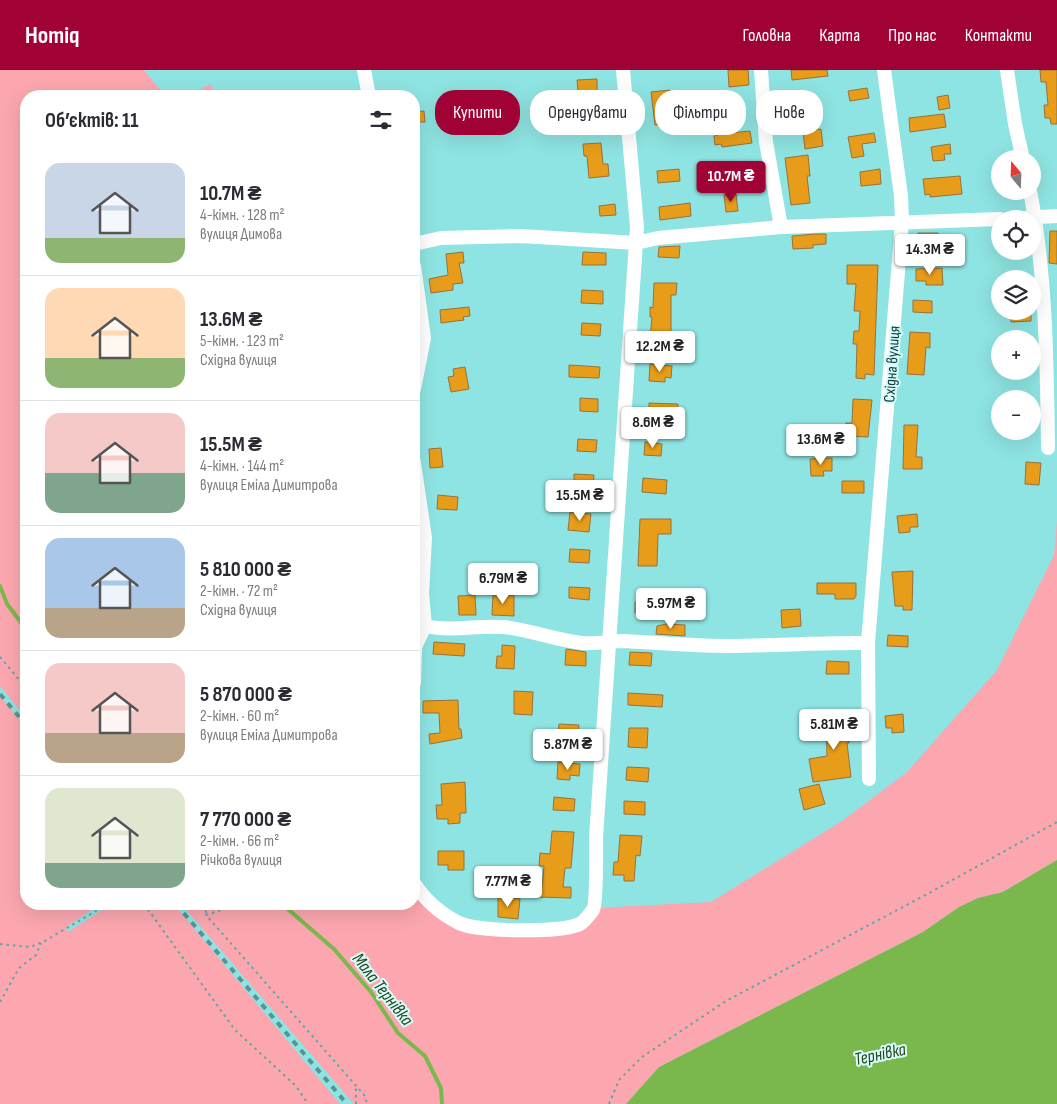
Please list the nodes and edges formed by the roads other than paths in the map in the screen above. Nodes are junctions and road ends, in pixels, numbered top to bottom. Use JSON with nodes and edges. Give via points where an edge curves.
{"nodes":[{"id":1,"x":364,"y":70,"type":"edge"},
{"id":2,"x":623,"y":70,"type":"edge"},
{"id":3,"x":761,"y":70,"type":"edge"},
{"id":4,"x":884,"y":70,"type":"edge"},
{"id":5,"x":1007,"y":70,"type":"edge"},
{"id":6,"x":368,"y":90,"type":"edge"},
{"id":7,"x":1021,"y":150,"type":"edge"},
{"id":8,"x":1057,"y":216,"type":"edge"},
{"id":9,"x":1041,"y":218,"type":"edge"},
{"id":10,"x":991,"y":219,"type":"edge"},
{"id":11,"x":902,"y":222,"type":"junction"},
{"id":12,"x":781,"y":227,"type":"junction"},
{"id":13,"x":420,"y":243,"type":"edge"},
{"id":14,"x":636,"y":243,"type":"junction"},
{"id":15,"x":1039,"y":260,"type":"edge"},
{"id":16,"x":420,"y":309,"type":"edge"},
{"id":17,"x":420,"y":358,"type":"edge"},
{"id":18,"x":1048,"y":448,"type":"dead end"},
{"id":19,"x":420,"y":503,"type":"edge"},
{"id":20,"x":425,"y":626,"type":"junction"},
{"id":21,"x":420,"y":636,"type":"edge"},
{"id":22,"x":609,"y":642,"type":"junction"},
{"id":23,"x":868,"y":643,"type":"junction"},
{"id":24,"x":869,"y":779,"type":"dead end"},
{"id":25,"x":420,"y":892,"type":"edge"}],
"edges":[{"from":1,"to":6,"type":"street"},
{"from":2,"to":14,"type":"street"},
{"from":3,"to":12,"type":"street","via":[[766,142]]},
{"from":4,"to":11,"type":"street","name":"Східна вулиця","via":[[902,196]]},
{"from":5,"to":7,"type":"street"},
{"from":8,"to":9,"type":"street"},
{"from":10,"to":11,"type":"street"},
{"from":11,"to":12,"type":"street"},
{"from":11,"to":23,"type":"street","name":"Східна вулиця"},
{"from":12,"to":14,"type":"street","via":[[658,238]]},
{"from":13,"to":14,"type":"street","via":[[441,238],[521,236]]},
{"from":14,"to":22,"type":"street"},
{"from":15,"to":18,"type":"street"},
{"from":16,"to":17,"type":"street","via":[[424,338]]},
{"from":19,"to":20,"type":"street","via":[[425,538],[422,594]]},
{"from":20,"to":21,"type":"street"},
{"from":20,"to":22,"type":"street","via":[[451,630],[504,628],[584,643]]},
{"from":22,"to":23,"type":"street","via":[[727,646]]},
{"from":22,"to":25,"type":"street","via":[[594,908],[581,923],[550,930],[504,929],[461,924],[442,913]]},
{"from":23,"to":24,"type":"street","name":"Східна вулиця"}]}
